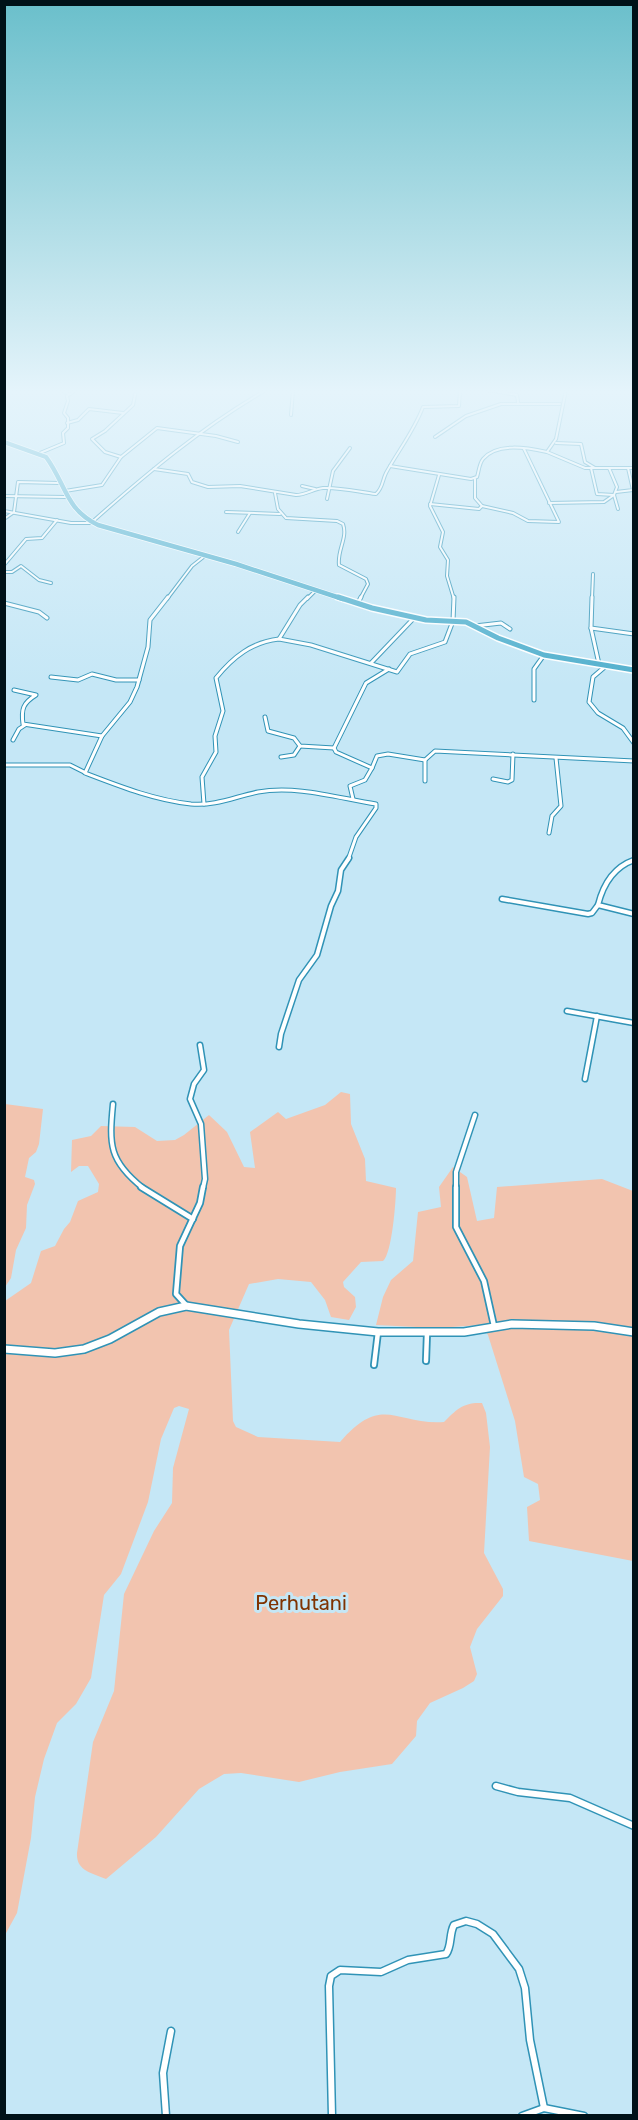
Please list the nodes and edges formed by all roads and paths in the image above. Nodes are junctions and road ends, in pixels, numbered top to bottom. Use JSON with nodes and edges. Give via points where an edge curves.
{"nodes":[{"id":1,"x":330,"y":488,"type":"edge"},
{"id":2,"x":17,"y":489,"type":"edge"},
{"id":3,"x":78,"y":489,"type":"edge"},
{"id":4,"x":131,"y":489,"type":"edge"},
{"id":5,"x":254,"y":489,"type":"edge"},
{"id":6,"x":316,"y":489,"type":"edge"},
{"id":7,"x":337,"y":489,"type":"edge"},
{"id":8,"x":380,"y":489,"type":"edge"},
{"id":9,"x":436,"y":489,"type":"edge"},
{"id":10,"x":475,"y":489,"type":"edge"},
{"id":11,"x":544,"y":489,"type":"edge"},
{"id":12,"x":596,"y":489,"type":"edge"},
{"id":13,"x":616,"y":489,"type":"edge"},
{"id":14,"x":633,"y":489,"type":"edge"},
{"id":15,"x":63,"y":491,"type":"joint"},
{"id":16,"x":274,"y":493,"type":"junction"},
{"id":17,"x":615,"y":494,"type":"junction"},
{"id":18,"x":4,"y":496,"type":"edge"},
{"id":19,"x":16,"y":496,"type":"junction"},
{"id":20,"x":65,"y":497,"type":"junction"},
{"id":21,"x":327,"y":499,"type":"dead end"},
{"id":22,"x":549,"y":503,"type":"junction"},
{"id":23,"x":430,"y":504,"type":"junction"},
{"id":24,"x":482,"y":506,"type":"junction"},
{"id":25,"x":618,"y":509,"type":"dead end"},
{"id":26,"x":4,"y":511,"type":"edge"},
{"id":27,"x":14,"y":512,"type":"junction"},
{"id":28,"x":226,"y":512,"type":"dead end"},
{"id":29,"x":250,"y":513,"type":"junction"},
{"id":30,"x":280,"y":514,"type":"junction"},
{"id":31,"x":4,"y":519,"type":"edge"},
{"id":32,"x":57,"y":520,"type":"junction"},
{"id":33,"x":91,"y":523,"type":"junction"},
{"id":34,"x":238,"y":532,"type":"dead end"},
{"id":35,"x":206,"y":555,"type":"junction"},
{"id":36,"x":4,"y":565,"type":"edge"},
{"id":37,"x":4,"y":572,"type":"edge"},
{"id":38,"x":593,"y":574,"type":"dead end"},
{"id":39,"x":51,"y":583,"type":"dead end"},
{"id":40,"x":315,"y":591,"type":"junction"},
{"id":41,"x":4,"y":603,"type":"edge"},
{"id":42,"x":358,"y":603,"type":"junction"},
{"id":43,"x":47,"y":618,"type":"dead end"},
{"id":44,"x":414,"y":618,"type":"junction"},
{"id":45,"x":453,"y":621,"type":"junction"},
{"id":46,"x":475,"y":626,"type":"junction"},
{"id":47,"x":591,"y":628,"type":"junction"},
{"id":48,"x":510,"y":629,"type":"dead end"},
{"id":49,"x":633,"y":634,"type":"edge"},
{"id":50,"x":279,"y":639,"type":"junction"},
{"id":51,"x":544,"y":655,"type":"junction"},
{"id":52,"x":371,"y":663,"type":"junction"},
{"id":53,"x":600,"y":664,"type":"junction"},
{"id":54,"x":607,"y":665,"type":"junction"},
{"id":55,"x":389,"y":669,"type":"junction"},
{"id":56,"x":633,"y":670,"type":"edge"},
{"id":57,"x":51,"y":677,"type":"dead end"},
{"id":58,"x":139,"y":680,"type":"junction"},
{"id":59,"x":14,"y":690,"type":"dead end"},
{"id":60,"x":534,"y":700,"type":"dead end"},
{"id":61,"x":265,"y":717,"type":"dead end"},
{"id":62,"x":26,"y":724,"type":"junction"},
{"id":63,"x":102,"y":736,"type":"junction"},
{"id":64,"x":13,"y":740,"type":"dead end"},
{"id":65,"x":633,"y":743,"type":"edge"},
{"id":66,"x":300,"y":746,"type":"junction"},
{"id":67,"x":334,"y":748,"type":"junction"},
{"id":68,"x":513,"y":754,"type":"junction"},
{"id":69,"x":281,"y":757,"type":"dead end"},
{"id":70,"x":556,"y":758,"type":"junction"},
{"id":71,"x":425,"y":760,"type":"junction"},
{"id":72,"x":633,"y":761,"type":"edge"},
{"id":73,"x":4,"y":765,"type":"edge"},
{"id":74,"x":372,"y":768,"type":"junction"},
{"id":75,"x":85,"y":773,"type":"junction"},
{"id":76,"x":493,"y":779,"type":"dead end"},
{"id":77,"x":425,"y":781,"type":"dead end"},
{"id":78,"x":353,"y":799,"type":"junction"},
{"id":79,"x":204,"y":804,"type":"junction"},
{"id":80,"x":549,"y":833,"type":"dead end"},
{"id":81,"x":633,"y":860,"type":"edge"},
{"id":82,"x":502,"y":899,"type":"dead end"},
{"id":83,"x":598,"y":905,"type":"junction"},
{"id":84,"x":633,"y":914,"type":"edge"},
{"id":85,"x":567,"y":1011,"type":"dead end"},
{"id":86,"x":597,"y":1016,"type":"junction"},
{"id":87,"x":633,"y":1023,"type":"edge"},
{"id":88,"x":200,"y":1045,"type":"dead end"},
{"id":89,"x":279,"y":1047,"type":"dead end"},
{"id":90,"x":585,"y":1079,"type":"dead end"},
{"id":91,"x":112,"y":1104,"type":"dead end"},
{"id":92,"x":475,"y":1115,"type":"dead end"},
{"id":93,"x":193,"y":1219,"type":"junction"},
{"id":94,"x":186,"y":1306,"type":"junction"},
{"id":95,"x":494,"y":1327,"type":"junction"},
{"id":96,"x":378,"y":1332,"type":"junction"},
{"id":97,"x":633,"y":1332,"type":"edge"},
{"id":98,"x":426,"y":1333,"type":"junction"},
{"id":99,"x":4,"y":1349,"type":"edge"},
{"id":100,"x":426,"y":1360,"type":"dead end"},
{"id":101,"x":374,"y":1365,"type":"dead end"},
{"id":102,"x":496,"y":1786,"type":"dead end"},
{"id":103,"x":633,"y":1826,"type":"edge"},
{"id":104,"x":171,"y":2031,"type":"dead end"},
{"id":105,"x":544,"y":2108,"type":"junction"},
{"id":106,"x":166,"y":2115,"type":"edge"},
{"id":107,"x":332,"y":2115,"type":"edge"},
{"id":108,"x":522,"y":2115,"type":"edge"},
{"id":109,"x":584,"y":2115,"type":"edge"}],
"edges":[{"from":1,"to":21,"type":"street"},
{"from":2,"to":19,"type":"street"},
{"from":3,"to":15,"type":"street"},
{"from":4,"to":33,"type":"street"},
{"from":5,"to":16,"type":"street"},
{"from":6,"to":16,"type":"street","via":[[304,495]]},
{"from":7,"to":8,"type":"street","via":[[378,494]]},
{"from":9,"to":23,"type":"street"},
{"from":10,"to":24,"type":"street","via":[[475,498]]},
{"from":11,"to":22,"type":"street"},
{"from":12,"to":17,"type":"street","via":[[598,495]]},
{"from":13,"to":17,"type":"street"},
{"from":14,"to":17,"type":"street"},
{"from":15,"to":20,"type":"highway"},
{"from":16,"to":30,"type":"street"},
{"from":17,"to":22,"type":"street","via":[[604,502]]},
{"from":17,"to":25,"type":"street"},
{"from":18,"to":19,"type":"street"},
{"from":19,"to":20,"type":"street"},
{"from":19,"to":27,"type":"street"},
{"from":20,"to":33,"type":"highway"},
{"from":22,"to":24,"type":"street","via":[[559,522],[528,522],[513,513]]},
{"from":23,"to":24,"type":"street","via":[[472,510]]},
{"from":23,"to":45,"type":"street","via":[[443,534],[440,547],[448,562],[447,576],[455,601]]},
{"from":26,"to":27,"type":"street"},
{"from":27,"to":31,"type":"street"},
{"from":27,"to":32,"type":"street"},
{"from":28,"to":29,"type":"street"},
{"from":29,"to":30,"type":"street"},
{"from":29,"to":34,"type":"street"},
{"from":30,"to":42,"type":"street","via":[[287,519],[343,524],[346,531],[339,565],[366,579],[368,584]]},
{"from":32,"to":33,"type":"street"},
{"from":32,"to":36,"type":"street","via":[[42,538],[26,539]]},
{"from":33,"to":35,"type":"highway"},
{"from":35,"to":40,"type":"highway"},
{"from":35,"to":58,"type":"street","via":[[192,566],[150,620]]},
{"from":37,"to":39,"type":"street","via":[[22,566],[39,580]]},
{"from":38,"to":47,"type":"street"},
{"from":40,"to":42,"type":"highway"},
{"from":40,"to":50,"type":"street","via":[[300,605]]},
{"from":41,"to":43,"type":"street","via":[[39,612]]},
{"from":42,"to":44,"type":"highway"},
{"from":44,"to":45,"type":"highway"},
{"from":44,"to":52,"type":"street"},
{"from":45,"to":46,"type":"highway"},
{"from":45,"to":55,"type":"street","via":[[444,642],[410,654],[398,672]]},
{"from":46,"to":48,"type":"street","via":[[501,623]]},
{"from":46,"to":51,"type":"highway"},
{"from":47,"to":49,"type":"street"},
{"from":47,"to":53,"type":"street"},
{"from":50,"to":52,"type":"street"},
{"from":50,"to":79,"type":"street","via":[[233,657],[216,678],[223,711],[214,736],[216,752],[202,777]]},
{"from":51,"to":53,"type":"highway"},
{"from":51,"to":60,"type":"street","via":[[534,669]]},
{"from":52,"to":55,"type":"street"},
{"from":53,"to":54,"type":"highway"},
{"from":54,"to":56,"type":"highway"},
{"from":54,"to":65,"type":"street","via":[[593,677],[590,705],[623,728]]},
{"from":55,"to":67,"type":"street","via":[[366,683]]},
{"from":57,"to":58,"type":"street","via":[[78,680],[92,674]]},
{"from":58,"to":63,"type":"street","via":[[130,702]]},
{"from":59,"to":62,"type":"street","via":[[36,695],[25,702],[21,711],[22,723]]},
{"from":61,"to":66,"type":"street","via":[[268,730],[294,738]]},
{"from":62,"to":63,"type":"street"},
{"from":62,"to":64,"type":"street"},
{"from":63,"to":75,"type":"street"},
{"from":66,"to":67,"type":"street"},
{"from":66,"to":69,"type":"street","via":[[293,756]]},
{"from":67,"to":74,"type":"street"},
{"from":68,"to":70,"type":"street"},
{"from":68,"to":71,"type":"street","via":[[435,751]]},
{"from":68,"to":76,"type":"street","via":[[512,780]]},
{"from":70,"to":72,"type":"street"},
{"from":70,"to":80,"type":"street","via":[[561,806],[552,816]]},
{"from":71,"to":74,"type":"street","via":[[381,754]]},
{"from":71,"to":77,"type":"street"},
{"from":73,"to":75,"type":"street","via":[[70,765]]},
{"from":74,"to":78,"type":"street","via":[[365,780],[350,786]]},
{"from":75,"to":79,"type":"street","via":[[160,799]]},
{"from":78,"to":79,"type":"street","via":[[289,790],[258,792],[229,802]]},
{"from":78,"to":89,"type":"street","via":[[374,802],[376,808],[356,837],[341,870],[325,932],[316,955],[299,980]]},
{"from":81,"to":83,"type":"street","via":[[621,866],[607,882]]},
{"from":82,"to":83,"type":"street","via":[[584,914],[592,913]]},
{"from":83,"to":84,"type":"street"},
{"from":85,"to":86,"type":"street"},
{"from":86,"to":87,"type":"street"},
{"from":86,"to":90,"type":"street"},
{"from":88,"to":93,"type":"street","via":[[204,1070],[190,1099],[201,1120],[206,1167]]},
{"from":91,"to":93,"type":"street","via":[[111,1146],[119,1162],[157,1200]]},
{"from":92,"to":95,"type":"street","via":[[456,1172],[456,1227],[484,1281]]},
{"from":93,"to":94,"type":"street","via":[[180,1246],[176,1283],[177,1298]]},
{"from":94,"to":96,"type":"street"},
{"from":94,"to":99,"type":"street","via":[[157,1313],[85,1349]]},
{"from":95,"to":97,"type":"street","via":[[580,1325]]},
{"from":95,"to":98,"type":"street"},
{"from":96,"to":98,"type":"street"},
{"from":96,"to":101,"type":"street"},
{"from":98,"to":100,"type":"street"},
{"from":102,"to":103,"type":"street","via":[[570,1798]]},
{"from":104,"to":106,"type":"street","via":[[162,2072]]},
{"from":105,"to":107,"type":"street","via":[[522,1974],[493,1934],[466,1921],[454,1925],[446,1954],[408,1960],[381,1972],[340,1970],[331,1976]]},
{"from":105,"to":108,"type":"street"},
{"from":105,"to":109,"type":"street"}]}
